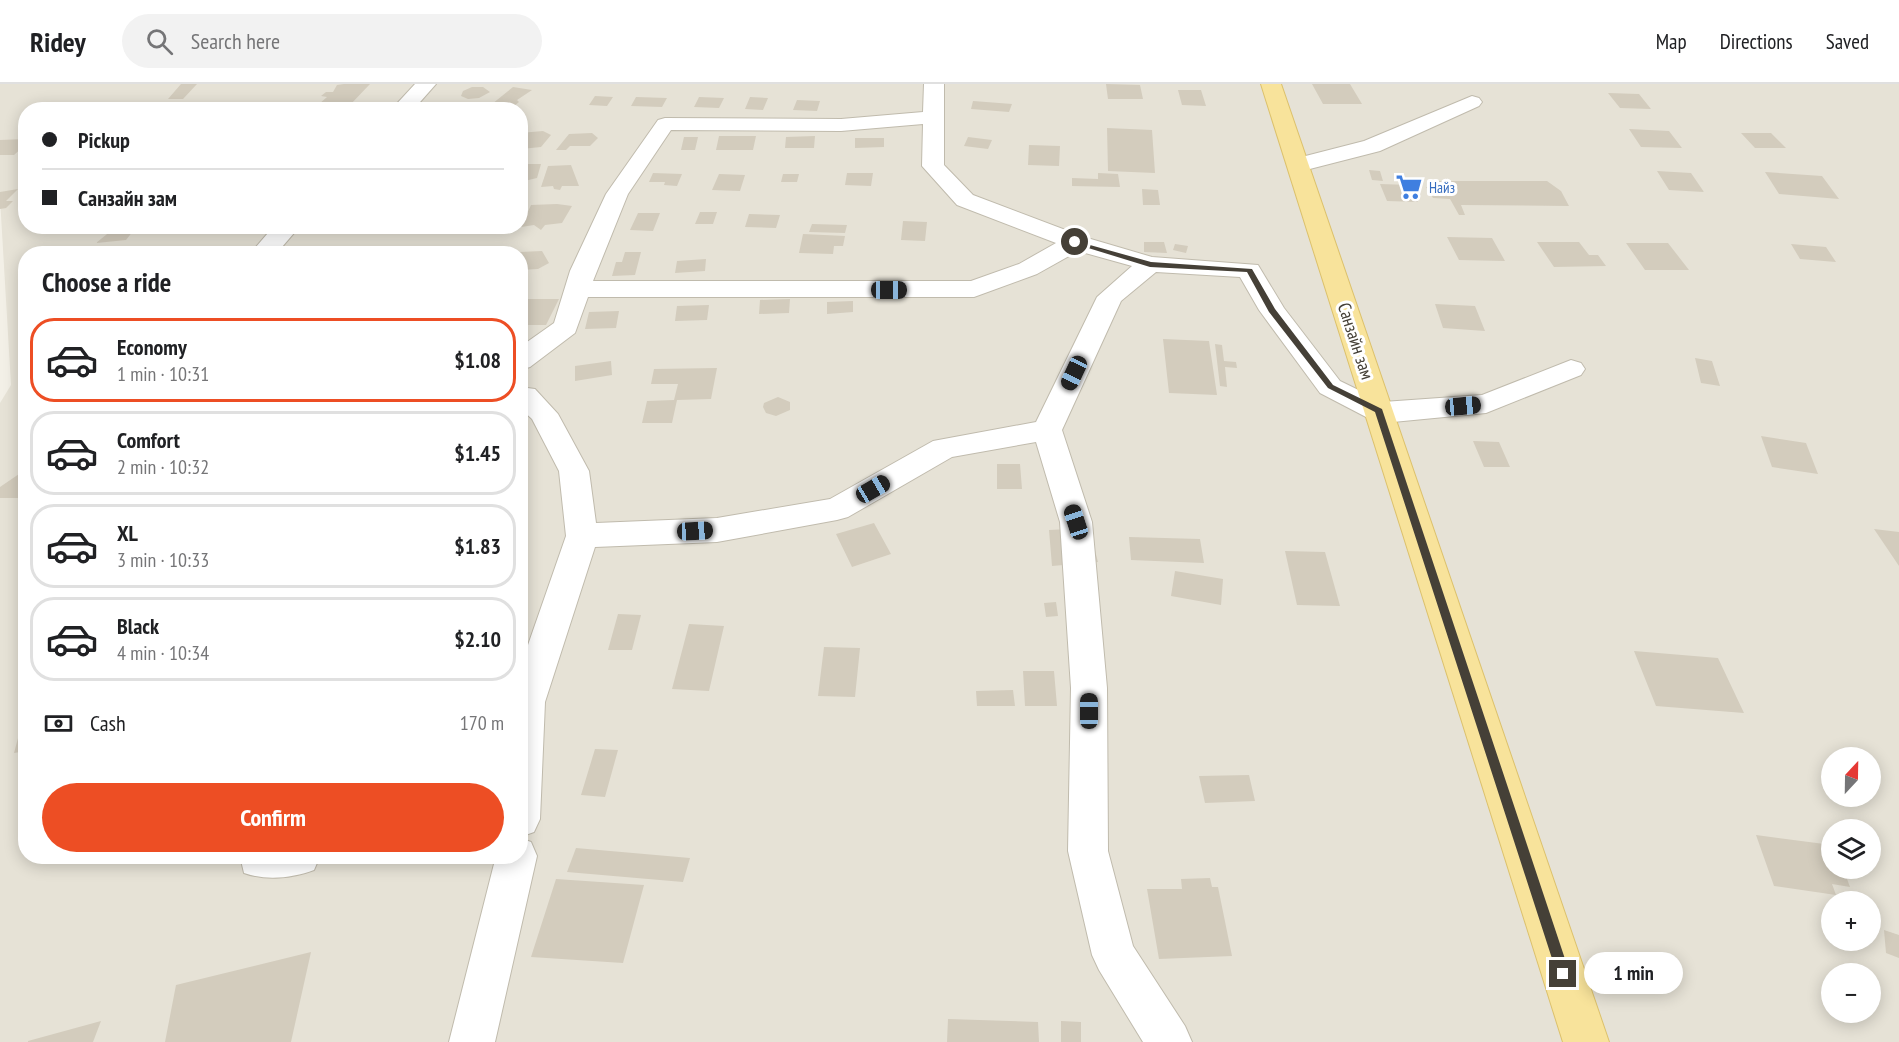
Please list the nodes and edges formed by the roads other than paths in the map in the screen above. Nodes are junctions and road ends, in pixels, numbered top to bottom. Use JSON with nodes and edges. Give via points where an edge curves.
{"nodes":[{"id":1,"x":426,"y":84,"type":"edge"},
{"id":2,"x":934,"y":84,"type":"edge"},
{"id":3,"x":1271,"y":84,"type":"edge"},
{"id":4,"x":409,"y":102,"type":"edge"},
{"id":5,"x":1472,"y":102,"type":"dead end"},
{"id":6,"x":933,"y":117,"type":"junction"},
{"id":7,"x":1298,"y":165,"type":"junction"},
{"id":8,"x":281,"y":234,"type":"edge"},
{"id":9,"x":1075,"y":242,"type":"junction"},
{"id":10,"x":269,"y":246,"type":"edge"},
{"id":11,"x":1150,"y":264,"type":"junction"},
{"id":12,"x":579,"y":289,"type":"junction"},
{"id":13,"x":528,"y":356,"type":"edge"},
{"id":14,"x":1571,"y":369,"type":"dead end"},
{"id":15,"x":528,"y":399,"type":"edge"},
{"id":16,"x":1378,"y":411,"type":"junction"},
{"id":17,"x":1047,"y":430,"type":"junction"},
{"id":18,"x":582,"y":536,"type":"junction"},
{"id":19,"x":528,"y":699,"type":"edge"},
{"id":20,"x":515,"y":864,"type":"edge"},
{"id":21,"x":472,"y":1042,"type":"edge"},
{"id":22,"x":1169,"y":1042,"type":"edge"},
{"id":23,"x":1586,"y":1042,"type":"edge"}],
"edges":[{"from":1,"to":4,"type":"street"},
{"from":2,"to":6,"type":"street"},
{"from":3,"to":7,"type":"main road","name":"Санзайн зам"},
{"from":5,"to":7,"type":"street","via":[[1372,146]]},
{"from":6,"to":9,"type":"street","via":[[933,166],[965,200]]},
{"from":6,"to":12,"type":"street","via":[[841,125],[665,124],[617,194]]},
{"from":7,"to":16,"type":"main road","name":"Санзайн зам"},
{"from":8,"to":10,"type":"street"},
{"from":9,"to":11,"type":"street"},
{"from":9,"to":12,"type":"street","via":[[1028,268],[974,290]]},
{"from":11,"to":16,"type":"street","via":[[1249,270],[1272,310],[1330,387]]},
{"from":11,"to":17,"type":"street","via":[[1110,297]]},
{"from":12,"to":13,"type":"street","via":[[566,327]]},
{"from":14,"to":16,"type":"street","via":[[1486,404]]},
{"from":15,"to":18,"type":"street","via":[[544,414],[574,471]]},
{"from":16,"to":23,"type":"main road","name":"Санзайн зам"},
{"from":17,"to":18,"type":"street","via":[[944,448],[837,509],[717,530]]},
{"from":17,"to":22,"type":"street","via":[[1076,522],[1089,688],[1088,851],[1114,955]]},
{"from":18,"to":19,"type":"street"},
{"from":20,"to":21,"type":"street"}]}
